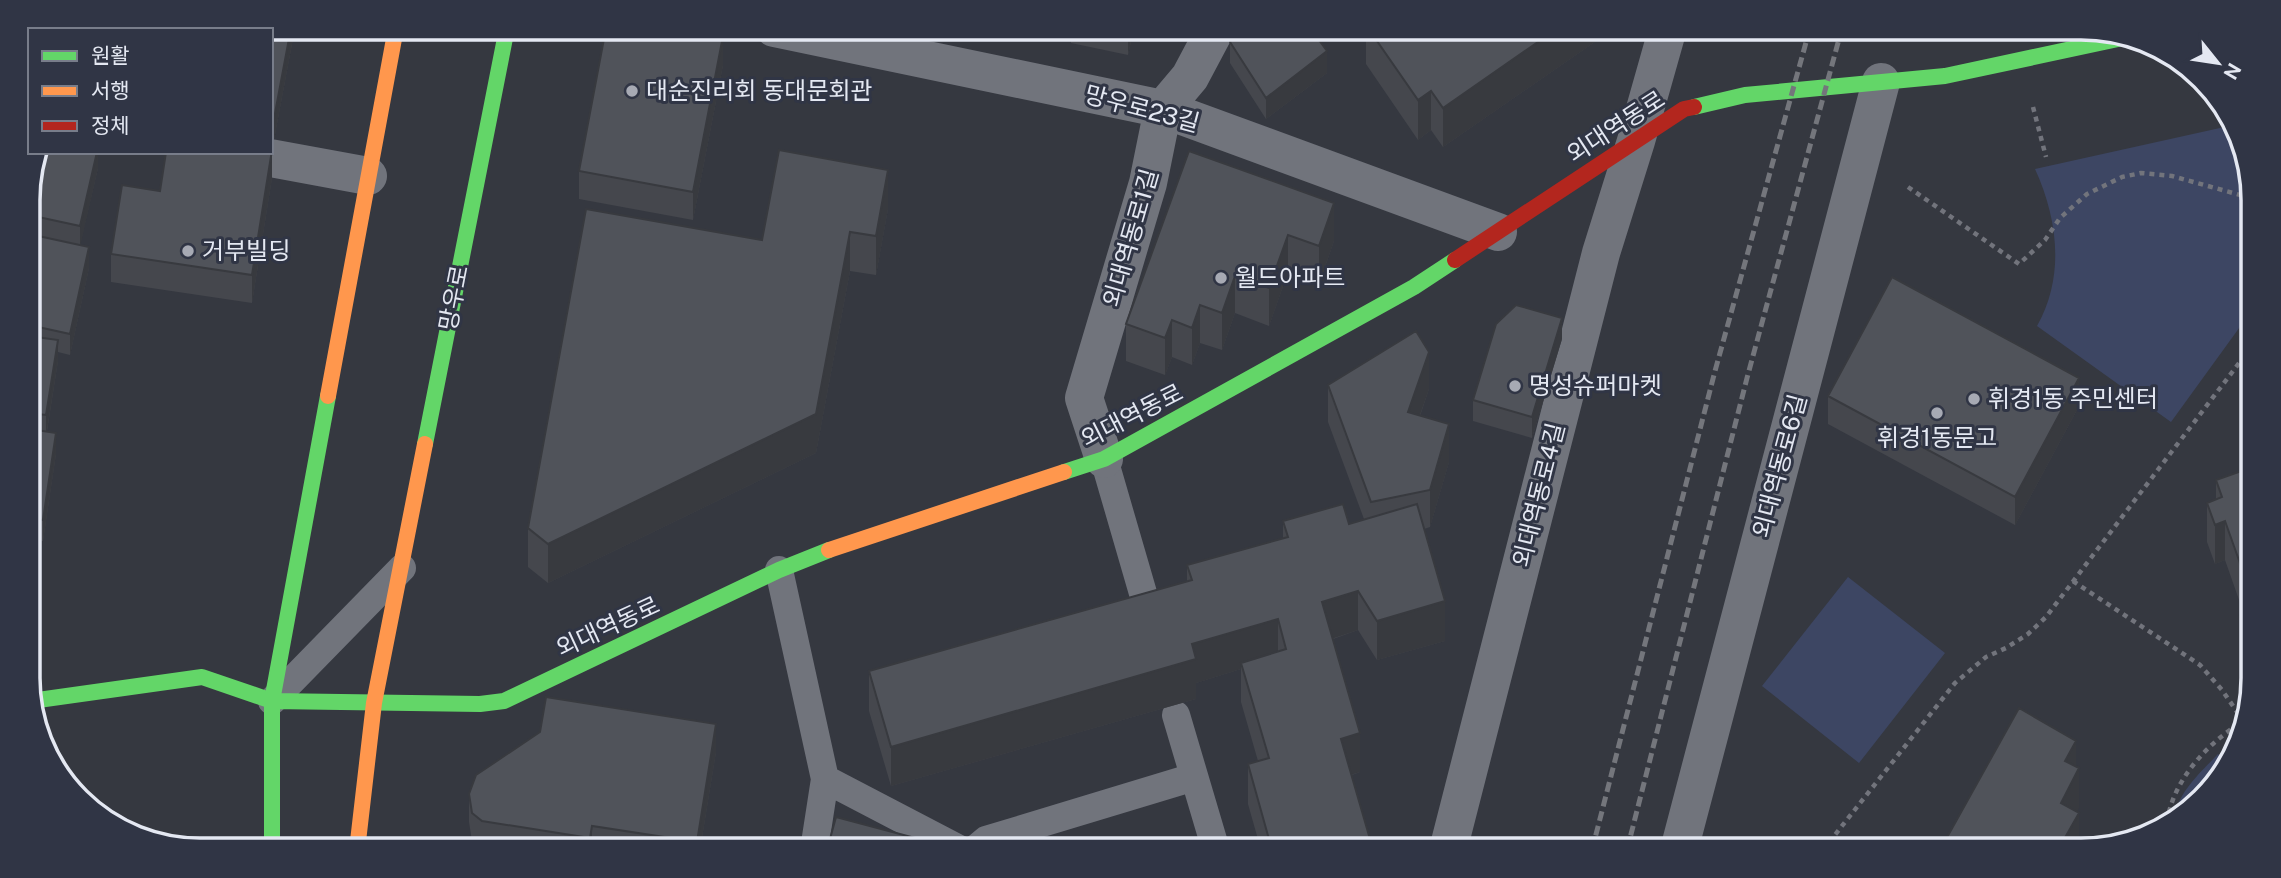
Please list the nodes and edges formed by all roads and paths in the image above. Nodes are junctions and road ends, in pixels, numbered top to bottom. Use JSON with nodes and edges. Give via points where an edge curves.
{"nodes":[{"id":1,"x":1209,"y":40,"type":"edge"},
{"id":2,"x":1665,"y":40,"type":"edge"},
{"id":3,"x":394,"y":41,"type":"edge"},
{"id":4,"x":505,"y":41,"type":"edge"},
{"id":5,"x":835,"y":41,"type":"edge"},
{"id":6,"x":2100,"y":42,"type":"edge"},
{"id":7,"x":1881,"y":82,"type":"junction"},
{"id":8,"x":1163,"y":109,"type":"junction"},
{"id":9,"x":1636,"y":141,"type":"junction"},
{"id":10,"x":249,"y":154,"type":"edge"},
{"id":11,"x":368,"y":176,"type":"junction"},
{"id":12,"x":1908,"y":187,"type":"dead end"},
{"id":13,"x":2241,"y":195,"type":"edge"},
{"id":14,"x":1498,"y":232,"type":"junction"},
{"id":15,"x":2241,"y":360,"type":"edge"},
{"id":16,"x":1104,"y":459,"type":"junction"},
{"id":17,"x":402,"y":568,"type":"junction"},
{"id":18,"x":779,"y":570,"type":"junction"},
{"id":19,"x":2073,"y":581,"type":"junction"},
{"id":20,"x":1147,"y":607,"type":"edge"},
{"id":21,"x":42,"y":700,"type":"edge"},
{"id":22,"x":272,"y":701,"type":"junction"},
{"id":23,"x":374,"y":703,"type":"junction"},
{"id":24,"x":2237,"y":712,"type":"edge"},
{"id":25,"x":1176,"y":715,"type":"dead end"},
{"id":26,"x":2233,"y":728,"type":"edge"},
{"id":27,"x":1194,"y":777,"type":"junction"},
{"id":28,"x":825,"y":779,"type":"junction"},
{"id":29,"x":2168,"y":811,"type":"edge"},
{"id":30,"x":1212,"y":837,"type":"edge"},
{"id":31,"x":1451,"y":837,"type":"edge"},
{"id":32,"x":1682,"y":837,"type":"edge"},
{"id":33,"x":1833,"y":837,"type":"edge"},
{"id":34,"x":272,"y":838,"type":"edge"},
{"id":35,"x":358,"y":838,"type":"edge"},
{"id":36,"x":816,"y":838,"type":"edge"},
{"id":37,"x":937,"y":838,"type":"edge"},
{"id":38,"x":994,"y":838,"type":"edge"}],
"edges":[{"from":1,"to":8,"type":"street","name":"외대역동로1길","via":[[1190,77]]},
{"from":2,"to":9,"type":"street","name":"외대역동로4길"},
{"from":3,"to":11,"type":"street"},
{"from":4,"to":17,"type":"street","name":"망우로"},
{"from":5,"to":8,"type":"street","name":"망우로23길"},
{"from":6,"to":7,"type":"street","name":"외대역동로","via":[[1945,76]]},
{"from":7,"to":9,"type":"street","name":"외대역동로","via":[[1745,95],[1684,110]]},
{"from":7,"to":32,"type":"street","name":"외대역동로6길"},
{"from":8,"to":14,"type":"street","name":"망우로23길"},
{"from":8,"to":16,"type":"street","name":"외대역동로1길","via":[[1148,183],[1084,398]]},
{"from":9,"to":14,"type":"street","name":"외대역동로"},
{"from":9,"to":31,"type":"street","name":"외대역동로4길","via":[[1601,253]]},
{"from":10,"to":11,"type":"street"},
{"from":11,"to":22,"type":"street"},
{"from":12,"to":13,"type":"path","via":[[2019,264],[2087,194],[2122,177],[2141,173],[2172,176]]},
{"from":14,"to":16,"type":"street","name":"외대역동로","via":[[1413,287]]},
{"from":15,"to":19,"type":"path"},
{"from":16,"to":18,"type":"street","name":"외대역동로","via":[[853,541]]},
{"from":16,"to":20,"type":"lane"},
{"from":17,"to":22,"type":"lane"},
{"from":17,"to":23,"type":"street","name":"망우로"},
{"from":18,"to":23,"type":"street","name":"외대역동로","via":[[504,701]]},
{"from":18,"to":28,"type":"lane"},
{"from":19,"to":24,"type":"path","via":[[2200,665]]},
{"from":19,"to":33,"type":"path","via":[[2028,634],[1986,657],[1955,683]]},
{"from":21,"to":22,"type":"street","name":"외대역동로","via":[[202,677]]},
{"from":22,"to":23,"type":"street","name":"외대역동로"},
{"from":22,"to":34,"type":"street"},
{"from":23,"to":35,"type":"street","name":"망우로"},
{"from":25,"to":27,"type":"lane"},
{"from":26,"to":29,"type":"path","via":[[2180,782]]},
{"from":27,"to":30,"type":"lane"},
{"from":27,"to":38,"type":"lane"},
{"from":28,"to":36,"type":"lane"},
{"from":28,"to":37,"type":"lane"}]}
